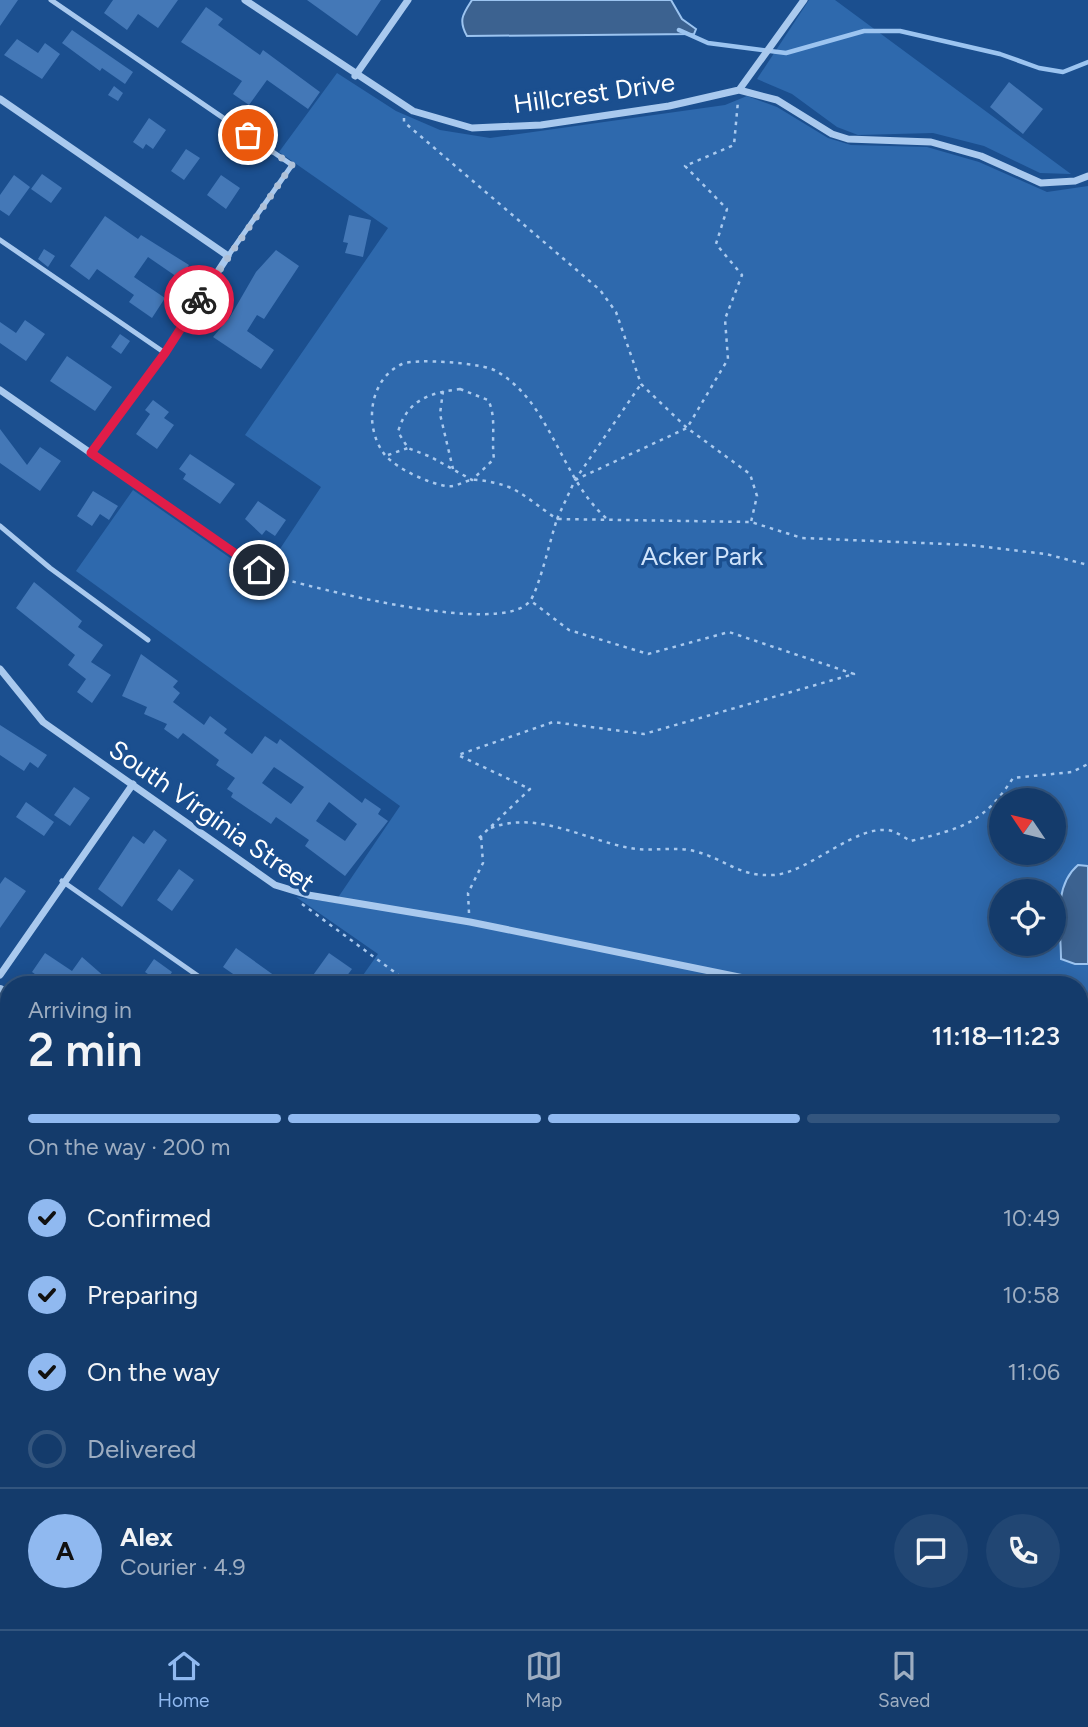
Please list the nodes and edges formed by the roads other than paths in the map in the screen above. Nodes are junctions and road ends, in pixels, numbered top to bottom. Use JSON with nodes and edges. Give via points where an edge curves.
{"nodes":[{"id":1,"x":51,"y":0,"type":"edge"},
{"id":2,"x":245,"y":0,"type":"edge"},
{"id":3,"x":408,"y":0,"type":"edge"},
{"id":4,"x":804,"y":0,"type":"edge"},
{"id":5,"x":355,"y":76,"type":"junction"},
{"id":6,"x":739,"y":90,"type":"junction"},
{"id":7,"x":0,"y":99,"type":"edge"},
{"id":8,"x":1088,"y":176,"type":"edge"},
{"id":9,"x":0,"y":240,"type":"edge"},
{"id":10,"x":228,"y":256,"type":"junction"},
{"id":11,"x":165,"y":353,"type":"junction"},
{"id":12,"x":0,"y":390,"type":"edge"},
{"id":13,"x":91,"y":453,"type":"junction"},
{"id":14,"x":0,"y":526,"type":"edge"},
{"id":15,"x":259,"y":570,"type":"road end"},
{"id":16,"x":148,"y":640,"type":"dead end"},
{"id":17,"x":0,"y":669,"type":"edge"},
{"id":18,"x":133,"y":784,"type":"junction"},
{"id":19,"x":62,"y":881,"type":"junction"},
{"id":20,"x":0,"y":975,"type":"edge"},
{"id":21,"x":198,"y":976,"type":"edge"},
{"id":22,"x":734,"y":976,"type":"edge"}],
"edges":[{"from":1,"to":10,"type":"lane","via":[[292,165]]},
{"from":2,"to":5,"type":"street","name":"Hillcrest Drive"},
{"from":3,"to":5,"type":"street"},
{"from":4,"to":6,"type":"street"},
{"from":5,"to":6,"type":"street","name":"Hillcrest Drive","via":[[404,106],[472,128],[541,125],[669,106]]},
{"from":6,"to":8,"type":"street","via":[[777,100],[848,139],[931,142],[981,156],[1041,183]]},
{"from":7,"to":10,"type":"street"},
{"from":9,"to":11,"type":"lane"},
{"from":10,"to":11,"type":"street"},
{"from":11,"to":13,"type":"street"},
{"from":12,"to":13,"type":"street"},
{"from":13,"to":15,"type":"street"},
{"from":14,"to":16,"type":"lane"},
{"from":17,"to":18,"type":"street","name":"South Virginia Street","via":[[43,722]]},
{"from":18,"to":19,"type":"street"},
{"from":18,"to":22,"type":"street","name":"South Virginia Street","via":[[275,885]]},
{"from":19,"to":20,"type":"street"},
{"from":19,"to":21,"type":"lane"}]}
